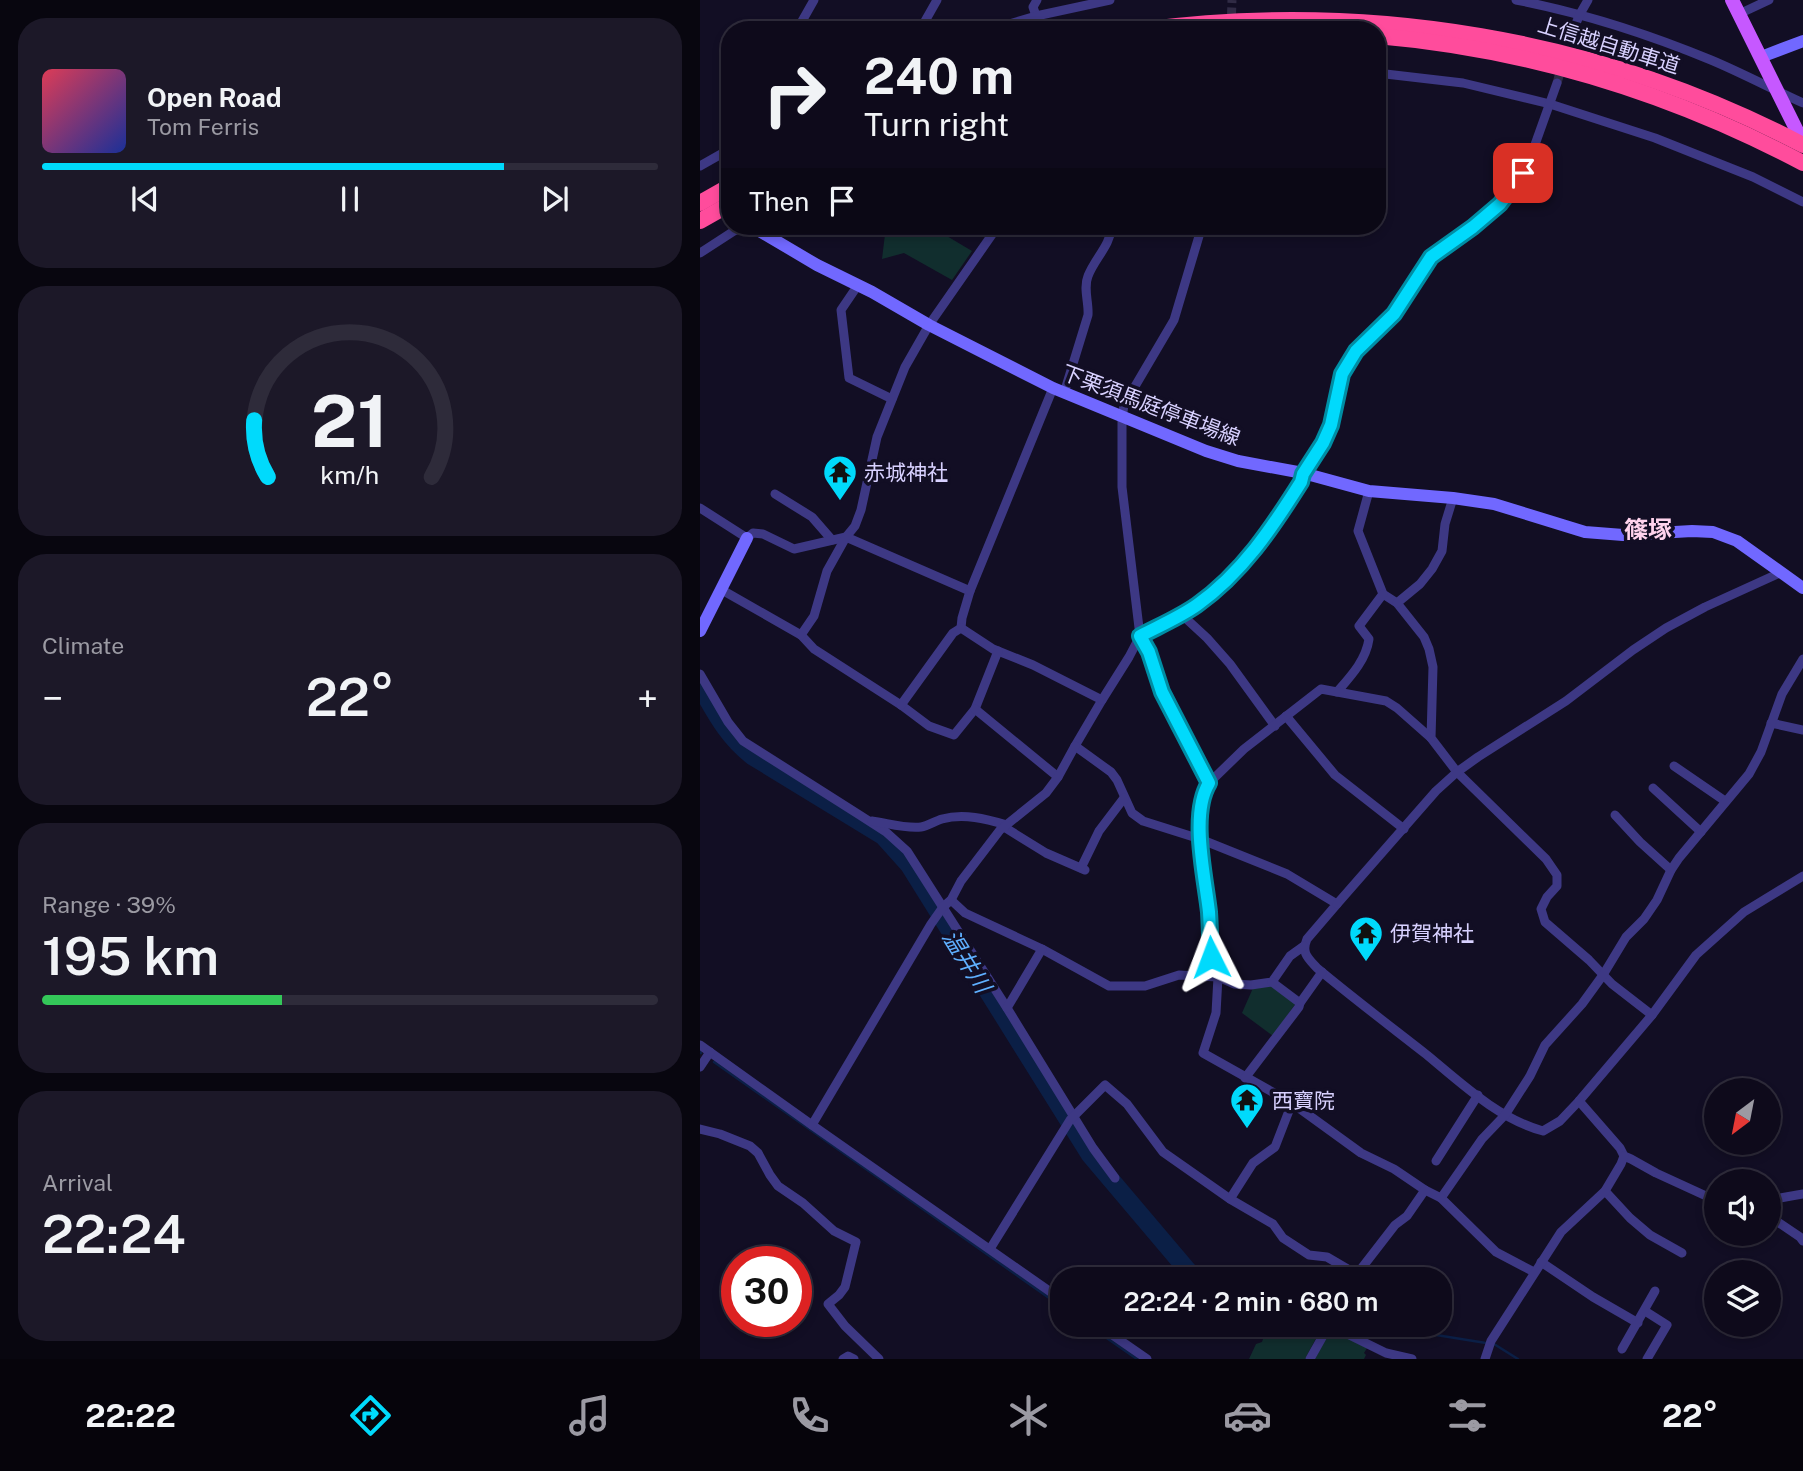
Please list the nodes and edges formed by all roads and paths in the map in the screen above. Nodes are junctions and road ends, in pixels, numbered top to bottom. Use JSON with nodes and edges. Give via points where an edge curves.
{"nodes":[{"id":1,"x":814,"y":0,"type":"edge"},
{"id":2,"x":937,"y":0,"type":"edge"},
{"id":3,"x":1037,"y":0,"type":"edge"},
{"id":4,"x":1110,"y":0,"type":"edge"},
{"id":5,"x":1516,"y":0,"type":"edge"},
{"id":6,"x":1588,"y":0,"type":"edge"},
{"id":7,"x":1769,"y":0,"type":"edge"},
{"id":8,"x":1736,"y":7,"type":"edge"},
{"id":9,"x":1580,"y":14,"type":"junction"},
{"id":10,"x":1036,"y":16,"type":"junction"},
{"id":11,"x":802,"y":21,"type":"edge"},
{"id":12,"x":925,"y":21,"type":"edge"},
{"id":13,"x":1019,"y":21,"type":"edge"},
{"id":14,"x":1038,"y":21,"type":"edge"},
{"id":15,"x":1218,"y":21,"type":"edge"},
{"id":16,"x":1571,"y":35,"type":"tunnel mouth"},
{"id":17,"x":1386,"y":37,"type":"edge"},
{"id":18,"x":1803,"y":41,"type":"edge"},
{"id":19,"x":1761,"y":57,"type":"junction"},
{"id":20,"x":1386,"y":74,"type":"edge"},
{"id":21,"x":1558,"y":83,"type":"tunnel mouth"},
{"id":22,"x":1777,"y":91,"type":"junction"},
{"id":23,"x":1803,"y":103,"type":"edge"},
{"id":24,"x":1550,"y":104,"type":"junction"},
{"id":25,"x":1803,"y":144,"type":"edge"},
{"id":26,"x":721,"y":154,"type":"edge"},
{"id":27,"x":1797,"y":160,"type":"edge"},
{"id":28,"x":700,"y":166,"type":"edge"},
{"id":29,"x":721,"y":191,"type":"edge"},
{"id":30,"x":700,"y":202,"type":"edge"},
{"id":31,"x":1803,"y":202,"type":"edge"},
{"id":32,"x":721,"y":209,"type":"edge"},
{"id":33,"x":700,"y":221,"type":"edge"},
{"id":34,"x":728,"y":235,"type":"edge"},
{"id":35,"x":765,"y":235,"type":"edge"},
{"id":36,"x":992,"y":235,"type":"edge"},
{"id":37,"x":1111,"y":235,"type":"edge"},
{"id":38,"x":1199,"y":235,"type":"edge"},
{"id":39,"x":700,"y":253,"type":"edge"},
{"id":40,"x":858,"y":285,"type":"junction"},
{"id":41,"x":929,"y":325,"type":"junction"},
{"id":42,"x":1058,"y":391,"type":"junction"},
{"id":43,"x":892,"y":399,"type":"junction"},
{"id":44,"x":1122,"y":418,"type":"junction"},
{"id":45,"x":1303,"y":474,"type":"junction"},
{"id":46,"x":1368,"y":491,"type":"junction"},
{"id":47,"x":775,"y":494,"type":"dead end"},
{"id":48,"x":1453,"y":498,"type":"junction"},
{"id":49,"x":700,"y":508,"type":"edge"},
{"id":50,"x":846,"y":537,"type":"junction"},
{"id":51,"x":747,"y":538,"type":"junction"},
{"id":52,"x":832,"y":540,"type":"junction"},
{"id":53,"x":1782,"y":572,"type":"junction"},
{"id":54,"x":1803,"y":588,"type":"edge"},
{"id":55,"x":722,"y":590,"type":"junction"},
{"id":56,"x":970,"y":591,"type":"junction"},
{"id":57,"x":1382,"y":594,"type":"junction"},
{"id":58,"x":1397,"y":603,"type":"junction"},
{"id":59,"x":1181,"y":614,"type":"junction"},
{"id":60,"x":961,"y":628,"type":"junction"},
{"id":61,"x":700,"y":631,"type":"edge"},
{"id":62,"x":801,"y":635,"type":"junction"},
{"id":63,"x":1140,"y":636,"type":"junction"},
{"id":64,"x":998,"y":651,"type":"junction"},
{"id":65,"x":1803,"y":661,"type":"edge"},
{"id":66,"x":700,"y":674,"type":"edge"},
{"id":67,"x":1337,"y":692,"type":"junction"},
{"id":68,"x":1102,"y":700,"type":"junction"},
{"id":69,"x":901,"y":705,"type":"junction"},
{"id":70,"x":975,"y":709,"type":"junction"},
{"id":71,"x":1286,"y":716,"type":"junction"},
{"id":72,"x":1771,"y":723,"type":"junction"},
{"id":73,"x":1275,"y":726,"type":"junction"},
{"id":74,"x":1803,"y":730,"type":"edge"},
{"id":75,"x":1431,"y":738,"type":"junction"},
{"id":76,"x":1074,"y":746,"type":"junction"},
{"id":77,"x":1674,"y":766,"type":"dead end"},
{"id":78,"x":1457,"y":772,"type":"junction"},
{"id":79,"x":1058,"y":777,"type":"junction"},
{"id":80,"x":1209,"y":783,"type":"junction"},
{"id":81,"x":1653,"y":788,"type":"dead end"},
{"id":82,"x":1124,"y":798,"type":"junction"},
{"id":83,"x":1725,"y":801,"type":"junction"},
{"id":84,"x":1615,"y":815,"type":"dead end"},
{"id":85,"x":868,"y":820,"type":"junction"},
{"id":86,"x":1006,"y":826,"type":"junction"},
{"id":87,"x":1404,"y":829,"type":"junction"},
{"id":88,"x":1701,"y":832,"type":"junction"},
{"id":89,"x":1200,"y":839,"type":"junction"},
{"id":90,"x":1671,"y":870,"type":"junction"},
{"id":91,"x":1803,"y":876,"type":"edge"},
{"id":92,"x":1337,"y":904,"type":"junction"},
{"id":93,"x":945,"y":905,"type":"junction"},
{"id":94,"x":1304,"y":946,"type":"junction"},
{"id":95,"x":1042,"y":949,"type":"junction"},
{"id":96,"x":1322,"y":972,"type":"junction"},
{"id":97,"x":1603,"y":975,"type":"junction"},
{"id":98,"x":1215,"y":976,"type":"junction"},
{"id":99,"x":1272,"y":982,"type":"junction"},
{"id":100,"x":1300,"y":1003,"type":"junction"},
{"id":101,"x":1007,"y":1008,"type":"junction"},
{"id":102,"x":1652,"y":1014,"type":"junction"},
{"id":103,"x":700,"y":1045,"type":"edge"},
{"id":104,"x":710,"y":1052,"type":"junction"},
{"id":105,"x":700,"y":1067,"type":"edge"},
{"id":106,"x":1245,"y":1078,"type":"junction"},
{"id":107,"x":1478,"y":1095,"type":"junction"},
{"id":108,"x":1579,"y":1101,"type":"junction"},
{"id":109,"x":1292,"y":1102,"type":"junction"},
{"id":110,"x":1073,"y":1115,"type":"junction"},
{"id":111,"x":1505,"y":1115,"type":"junction"},
{"id":112,"x":812,"y":1125,"type":"junction"},
{"id":113,"x":700,"y":1129,"type":"edge"},
{"id":114,"x":1624,"y":1156,"type":"junction"},
{"id":115,"x":1436,"y":1161,"type":"dead end"},
{"id":116,"x":1115,"y":1178,"type":"dead end"},
{"id":117,"x":1425,"y":1190,"type":"junction"},
{"id":118,"x":1605,"y":1191,"type":"junction"},
{"id":119,"x":1803,"y":1194,"type":"edge"},
{"id":120,"x":1704,"y":1195,"type":"edge"},
{"id":121,"x":1441,"y":1198,"type":"junction"},
{"id":122,"x":1781,"y":1198,"type":"edge"},
{"id":123,"x":1230,"y":1199,"type":"junction"},
{"id":124,"x":1781,"y":1224,"type":"edge"},
{"id":125,"x":1803,"y":1241,"type":"edge"},
{"id":126,"x":990,"y":1249,"type":"junction"},
{"id":127,"x":1682,"y":1253,"type":"dead end"},
{"id":128,"x":1541,"y":1262,"type":"junction"},
{"id":129,"x":1341,"y":1267,"type":"edge"},
{"id":130,"x":1363,"y":1267,"type":"edge"},
{"id":131,"x":1534,"y":1272,"type":"junction"},
{"id":132,"x":1655,"y":1291,"type":"dead end"},
{"id":133,"x":1050,"y":1292,"type":"edge"},
{"id":134,"x":1645,"y":1311,"type":"junction"},
{"id":135,"x":1638,"y":1323,"type":"junction"},
{"id":136,"x":1115,"y":1337,"type":"edge"},
{"id":137,"x":1322,"y":1337,"type":"edge"},
{"id":138,"x":1353,"y":1337,"type":"edge"},
{"id":139,"x":1622,"y":1349,"type":"dead end"},
{"id":140,"x":842,"y":1359,"type":"edge"},
{"id":141,"x":854,"y":1359,"type":"edge"},
{"id":142,"x":879,"y":1359,"type":"edge"},
{"id":143,"x":1147,"y":1359,"type":"edge"},
{"id":144,"x":1310,"y":1359,"type":"edge"},
{"id":145,"x":1412,"y":1359,"type":"edge"},
{"id":146,"x":1485,"y":1359,"type":"edge"},
{"id":147,"x":1647,"y":1359,"type":"edge"}],
"edges":[{"from":1,"to":11,"type":"street"},
{"from":2,"to":12,"type":"street"},
{"from":3,"to":10,"type":"street","via":[[1033,7]]},
{"from":4,"to":10,"type":"street"},
{"from":5,"to":9,"type":"street"},
{"from":6,"to":9,"type":"street"},
{"from":7,"to":8,"type":"street"},
{"from":8,"to":19,"type":"main road"},
{"from":9,"to":16,"type":"street"},
{"from":9,"to":22,"type":"street","via":[[1676,46]]},
{"from":10,"to":13,"type":"street"},
{"from":10,"to":14,"type":"street"},
{"from":15,"to":25,"type":"highway","name":"上信越自動車道","via":[[1372,19],[1466,29],[1625,69],[1701,97]]},
{"from":17,"to":27,"type":"highway","name":"上信越自動車道","via":[[1475,48],[1595,76],[1681,107]]},
{"from":18,"to":19,"type":"main road"},
{"from":19,"to":22,"type":"main road"},
{"from":20,"to":24,"type":"street","via":[[1463,83]]},
{"from":21,"to":24,"type":"street"},
{"from":22,"to":23,"type":"street"},
{"from":22,"to":25,"type":"main road"},
{"from":24,"to":31,"type":"street","via":[[1655,138]]},
{"from":24,"to":45,"type":"street","via":[[1523,173],[1512,189],[1475,225],[1431,257],[1394,314],[1356,351],[1342,374],[1331,425]]},
{"from":26,"to":28,"type":"street"},
{"from":29,"to":30,"type":"highway"},
{"from":32,"to":33,"type":"highway"},
{"from":34,"to":39,"type":"street"},
{"from":35,"to":40,"type":"main road","name":"下栗須馬庭停車場線"},
{"from":36,"to":41,"type":"street"},
{"from":37,"to":42,"type":"street","via":[[1088,276],[1087,315]]},
{"from":38,"to":44,"type":"street","via":[[1174,320],[1124,405]]},
{"from":40,"to":41,"type":"main road","name":"下栗須馬庭停車場線"},
{"from":40,"to":43,"type":"street","via":[[841,310],[849,377]]},
{"from":41,"to":42,"type":"main road","name":"下栗須馬庭停車場線"},
{"from":41,"to":43,"type":"street"},
{"from":42,"to":44,"type":"main road","name":"下栗須馬庭停車場線"},
{"from":42,"to":56,"type":"street"},
{"from":43,"to":50,"type":"street","via":[[877,437],[855,526]]},
{"from":44,"to":45,"type":"main road","name":"下栗須馬庭停車場線","via":[[1206,452]]},
{"from":44,"to":63,"type":"street","via":[[1122,487]]},
{"from":45,"to":46,"type":"main road","name":"下栗須馬庭停車場線"},
{"from":45,"to":59,"type":"street","via":[[1272,528],[1233,576]]},
{"from":46,"to":48,"type":"main road","name":"下栗須馬庭停車場線"},
{"from":46,"to":57,"type":"street","via":[[1358,531]]},
{"from":47,"to":52,"type":"street","via":[[812,517]]},
{"from":48,"to":53,"type":"main road","name":"下栗須馬庭停車場線","via":[[1494,504],[1596,533],[1713,532],[1737,541]]},
{"from":48,"to":58,"type":"street","via":[[1442,551],[1420,584]]},
{"from":49,"to":51,"type":"street"},
{"from":50,"to":52,"type":"street"},
{"from":50,"to":56,"type":"street"},
{"from":50,"to":62,"type":"street","via":[[827,571],[814,616]]},
{"from":51,"to":52,"type":"street","via":[[763,534],[794,549]]},
{"from":51,"to":55,"type":"main road"},
{"from":53,"to":54,"type":"main road","name":"下栗須馬庭停車場線"},
{"from":53,"to":78,"type":"street","via":[[1666,628]]},
{"from":55,"to":61,"type":"main road"},
{"from":55,"to":62,"type":"street"},
{"from":56,"to":60,"type":"street"},
{"from":57,"to":58,"type":"street"},
{"from":57,"to":67,"type":"street","via":[[1359,626],[1369,639],[1368,648]]},
{"from":58,"to":75,"type":"street","via":[[1430,649]]},
{"from":59,"to":63,"type":"street"},
{"from":59,"to":73,"type":"street","via":[[1230,664]]},
{"from":60,"to":64,"type":"street"},
{"from":60,"to":69,"type":"street"},
{"from":62,"to":69,"type":"street","via":[[814,649]]},
{"from":63,"to":68,"type":"street"},
{"from":63,"to":80,"type":"street","via":[[1162,692]]},
{"from":64,"to":68,"type":"street"},
{"from":64,"to":70,"type":"street"},
{"from":65,"to":72,"type":"street","via":[[1782,694]]},
{"from":66,"to":85,"type":"street","via":[[743,741]]},
{"from":67,"to":71,"type":"street","via":[[1321,689]]},
{"from":67,"to":75,"type":"street","via":[[1386,701]]},
{"from":68,"to":76,"type":"street"},
{"from":69,"to":70,"type":"street","via":[[929,726],[954,736]]},
{"from":70,"to":79,"type":"street"},
{"from":71,"to":73,"type":"street"},
{"from":71,"to":87,"type":"street","via":[[1335,775]]},
{"from":72,"to":74,"type":"street"},
{"from":72,"to":83,"type":"street","via":[[1748,774]]},
{"from":73,"to":80,"type":"street"},
{"from":75,"to":78,"type":"street"},
{"from":76,"to":79,"type":"street"},
{"from":76,"to":82,"type":"street","via":[[1111,772]]},
{"from":77,"to":83,"type":"street"},
{"from":78,"to":87,"type":"street"},
{"from":78,"to":97,"type":"street","via":[[1546,859],[1556,874],[1557,887],[1541,909],[1545,922]]},
{"from":79,"to":86,"type":"street"},
{"from":80,"to":89,"type":"street","via":[[1202,794]]},
{"from":81,"to":88,"type":"street"},
{"from":82,"to":86,"type":"street","via":[[1099,831],[1083,869],[1046,853]]},
{"from":82,"to":89,"type":"street","via":[[1143,821]]},
{"from":83,"to":88,"type":"street"},
{"from":84,"to":90,"type":"street"},
{"from":85,"to":86,"type":"street","via":[[922,827],[961,817]]},
{"from":85,"to":93,"type":"street","via":[[907,851]]},
{"from":86,"to":93,"type":"street"},
{"from":87,"to":92,"type":"street"},
{"from":88,"to":90,"type":"street"},
{"from":89,"to":92,"type":"street","via":[[1287,874]]},
{"from":89,"to":98,"type":"street"},
{"from":90,"to":97,"type":"street","via":[[1657,900],[1626,937]]},
{"from":91,"to":102,"type":"street","via":[[1744,912],[1696,955]]},
{"from":92,"to":94,"type":"street"},
{"from":93,"to":95,"type":"street"},
{"from":93,"to":101,"type":"street"},
{"from":93,"to":112,"type":"street"},
{"from":94,"to":96,"type":"street","via":[[1304,954]]},
{"from":94,"to":99,"type":"street","via":[[1290,956]]},
{"from":95,"to":98,"type":"street","via":[[1110,986],[1145,986],[1179,975]]},
{"from":95,"to":101,"type":"street"},
{"from":96,"to":100,"type":"street"},
{"from":96,"to":107,"type":"street"},
{"from":97,"to":102,"type":"street"},
{"from":97,"to":111,"type":"street","via":[[1545,1045]]},
{"from":98,"to":99,"type":"street","via":[[1234,984]]},
{"from":98,"to":106,"type":"street","via":[[1216,1013],[1203,1053]]},
{"from":99,"to":100,"type":"street"},
{"from":100,"to":106,"type":"street"},
{"from":101,"to":110,"type":"street"},
{"from":102,"to":108,"type":"street"},
{"from":103,"to":104,"type":"street"},
{"from":104,"to":105,"type":"street"},
{"from":104,"to":112,"type":"street"},
{"from":106,"to":109,"type":"street"},
{"from":107,"to":111,"type":"street"},
{"from":107,"to":115,"type":"street"},
{"from":108,"to":111,"type":"street","via":[[1543,1131]]},
{"from":108,"to":114,"type":"street"},
{"from":109,"to":117,"type":"street","via":[[1361,1153],[1394,1168]]},
{"from":109,"to":123,"type":"street","via":[[1275,1147],[1253,1164]]},
{"from":110,"to":116,"type":"street"},
{"from":110,"to":123,"type":"street","via":[[1105,1085],[1127,1104],[1163,1152]]},
{"from":110,"to":126,"type":"street"},
{"from":111,"to":121,"type":"street","via":[[1482,1139]]},
{"from":112,"to":126,"type":"street"},
{"from":113,"to":142,"type":"street","via":[[750,1146],[778,1186],[834,1231],[856,1242],[845,1287],[828,1304]]},
{"from":114,"to":118,"type":"street"},
{"from":114,"to":120,"type":"street"},
{"from":117,"to":121,"type":"street"},
{"from":117,"to":130,"type":"street"},
{"from":118,"to":127,"type":"street","via":[[1630,1219]]},
{"from":118,"to":128,"type":"street","via":[[1561,1232]]},
{"from":119,"to":122,"type":"street"},
{"from":121,"to":131,"type":"street","via":[[1496,1252]]},
{"from":123,"to":129,"type":"street","via":[[1273,1224],[1283,1238],[1309,1255],[1327,1257]]},
{"from":124,"to":125,"type":"street"},
{"from":126,"to":133,"type":"street"},
{"from":128,"to":131,"type":"street"},
{"from":128,"to":135,"type":"street"},
{"from":131,"to":146,"type":"street","via":[[1491,1341]]},
{"from":132,"to":134,"type":"street"},
{"from":134,"to":135,"type":"street"},
{"from":134,"to":147,"type":"street","via":[[1667,1325]]},
{"from":135,"to":139,"type":"street"},
{"from":136,"to":143,"type":"street"},
{"from":137,"to":144,"type":"street"},
{"from":138,"to":145,"type":"street","via":[[1386,1353]]},
{"from":140,"to":141,"type":"street"}]}
